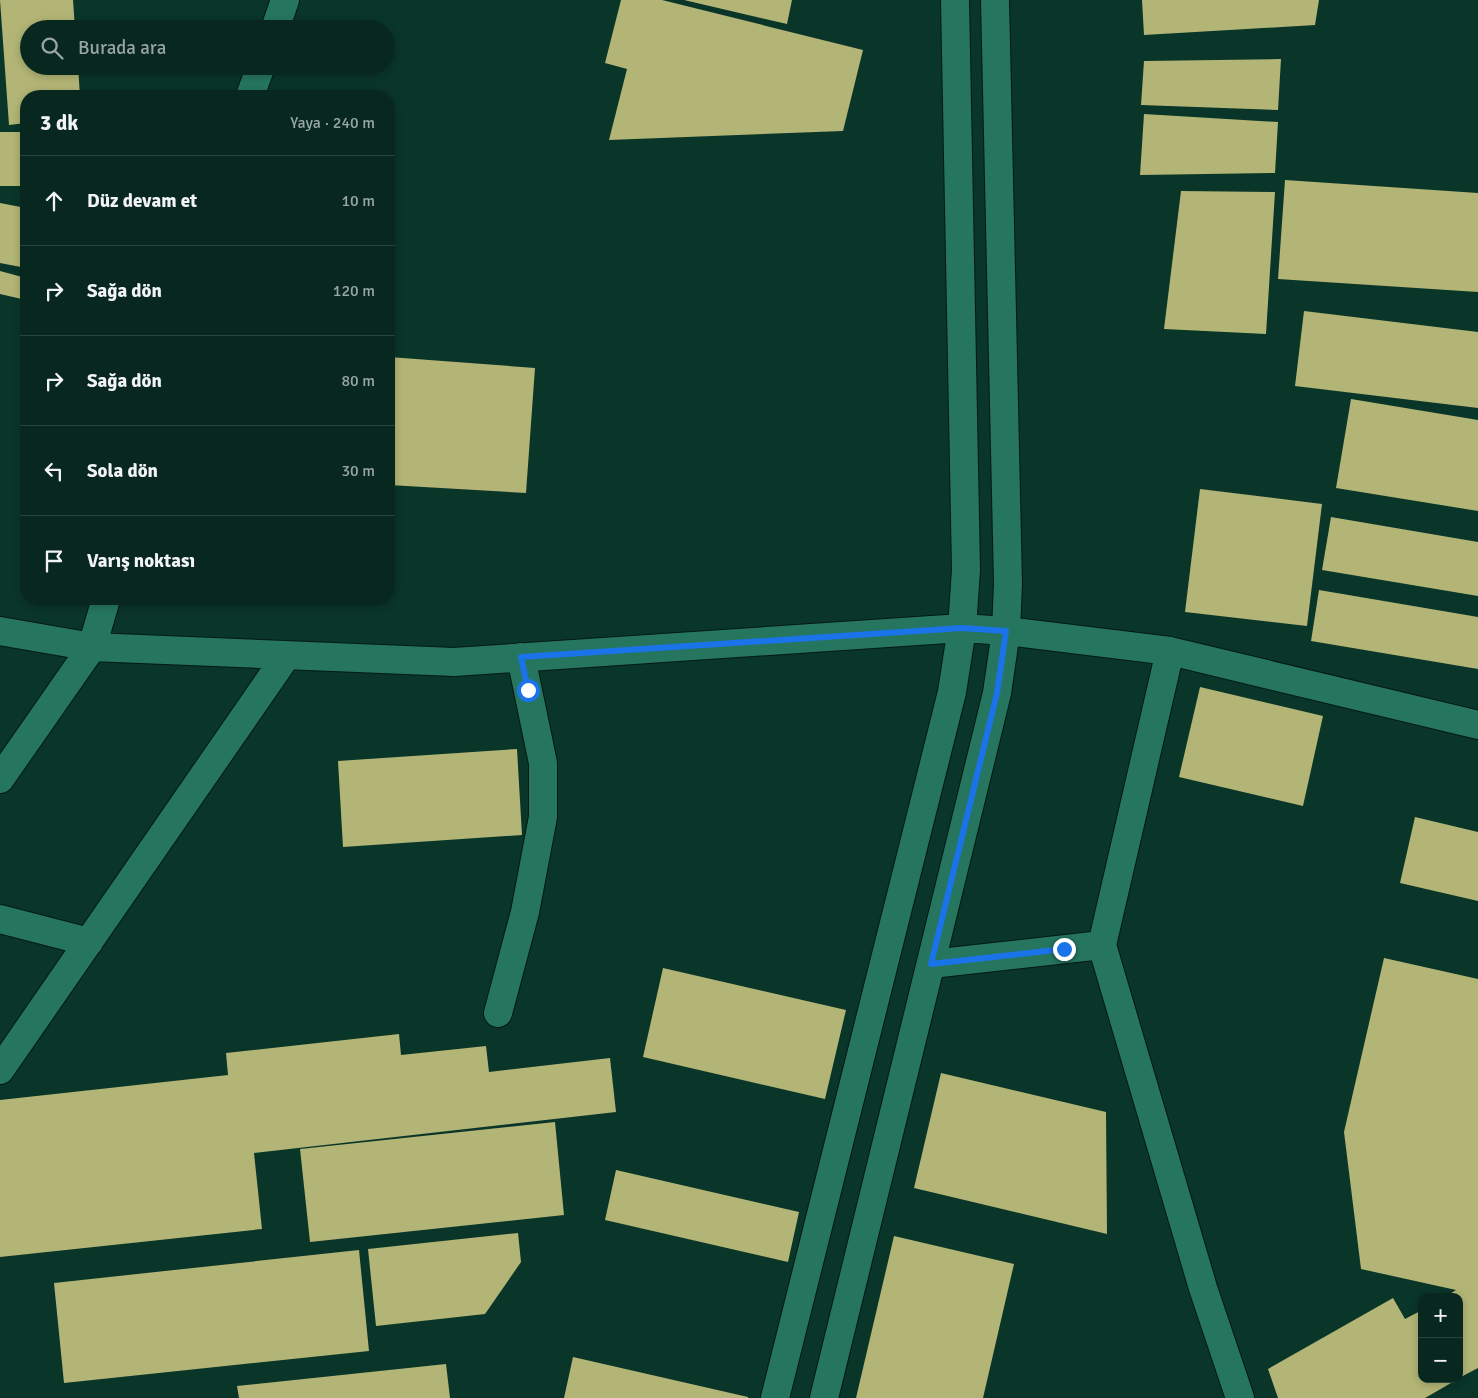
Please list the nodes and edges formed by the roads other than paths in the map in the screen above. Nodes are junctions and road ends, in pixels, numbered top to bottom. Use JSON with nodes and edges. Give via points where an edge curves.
{"nodes":[{"id":1,"x":285,"y":0,"type":"edge"},
{"id":2,"x":955,"y":0,"type":"edge"},
{"id":3,"x":995,"y":0,"type":"edge"},
{"id":4,"x":278,"y":20,"type":"edge"},
{"id":5,"x":258,"y":75,"type":"edge"},
{"id":6,"x":252,"y":90,"type":"edge"},
{"id":7,"x":104,"y":605,"type":"edge"},
{"id":8,"x":962,"y":628,"type":"junction"},
{"id":9,"x":0,"y":631,"type":"edge"},
{"id":10,"x":1006,"y":631,"type":"junction"},
{"id":11,"x":92,"y":647,"type":"junction"},
{"id":12,"x":1170,"y":651,"type":"junction"},
{"id":13,"x":287,"y":655,"type":"junction"},
{"id":14,"x":521,"y":657,"type":"junction"},
{"id":15,"x":1478,"y":725,"type":"edge"},
{"id":16,"x":0,"y":779,"type":"edge"},
{"id":17,"x":0,"y":920,"type":"edge"},
{"id":18,"x":88,"y":942,"type":"junction"},
{"id":19,"x":1102,"y":945,"type":"junction"},
{"id":20,"x":931,"y":964,"type":"junction"},
{"id":21,"x":498,"y":1013,"type":"dead end"},
{"id":22,"x":0,"y":1070,"type":"edge"},
{"id":23,"x":775,"y":1398,"type":"edge"},
{"id":24,"x":824,"y":1398,"type":"edge"},
{"id":25,"x":1240,"y":1398,"type":"edge"}],
"edges":[{"from":1,"to":4,"type":"street"},
{"from":2,"to":8,"type":"street","via":[[966,570]]},
{"from":3,"to":10,"type":"street","via":[[1008,584]]},
{"from":5,"to":6,"type":"street"},
{"from":7,"to":11,"type":"street"},
{"from":8,"to":10,"type":"street"},
{"from":8,"to":14,"type":"street"},
{"from":8,"to":23,"type":"street","via":[[952,692]]},
{"from":9,"to":11,"type":"street"},
{"from":10,"to":12,"type":"street"},
{"from":10,"to":20,"type":"street","via":[[997,693]]},
{"from":11,"to":13,"type":"street"},
{"from":11,"to":16,"type":"street"},
{"from":12,"to":15,"type":"street"},
{"from":12,"to":19,"type":"street"},
{"from":13,"to":14,"type":"street","via":[[454,662]]},
{"from":13,"to":18,"type":"street"},
{"from":14,"to":21,"type":"street","via":[[543,763],[543,817],[525,912]]},
{"from":17,"to":18,"type":"street"},
{"from":18,"to":22,"type":"street"},
{"from":19,"to":20,"type":"street"},
{"from":19,"to":25,"type":"street","via":[[1203,1288]]},
{"from":20,"to":24,"type":"street"}]}
